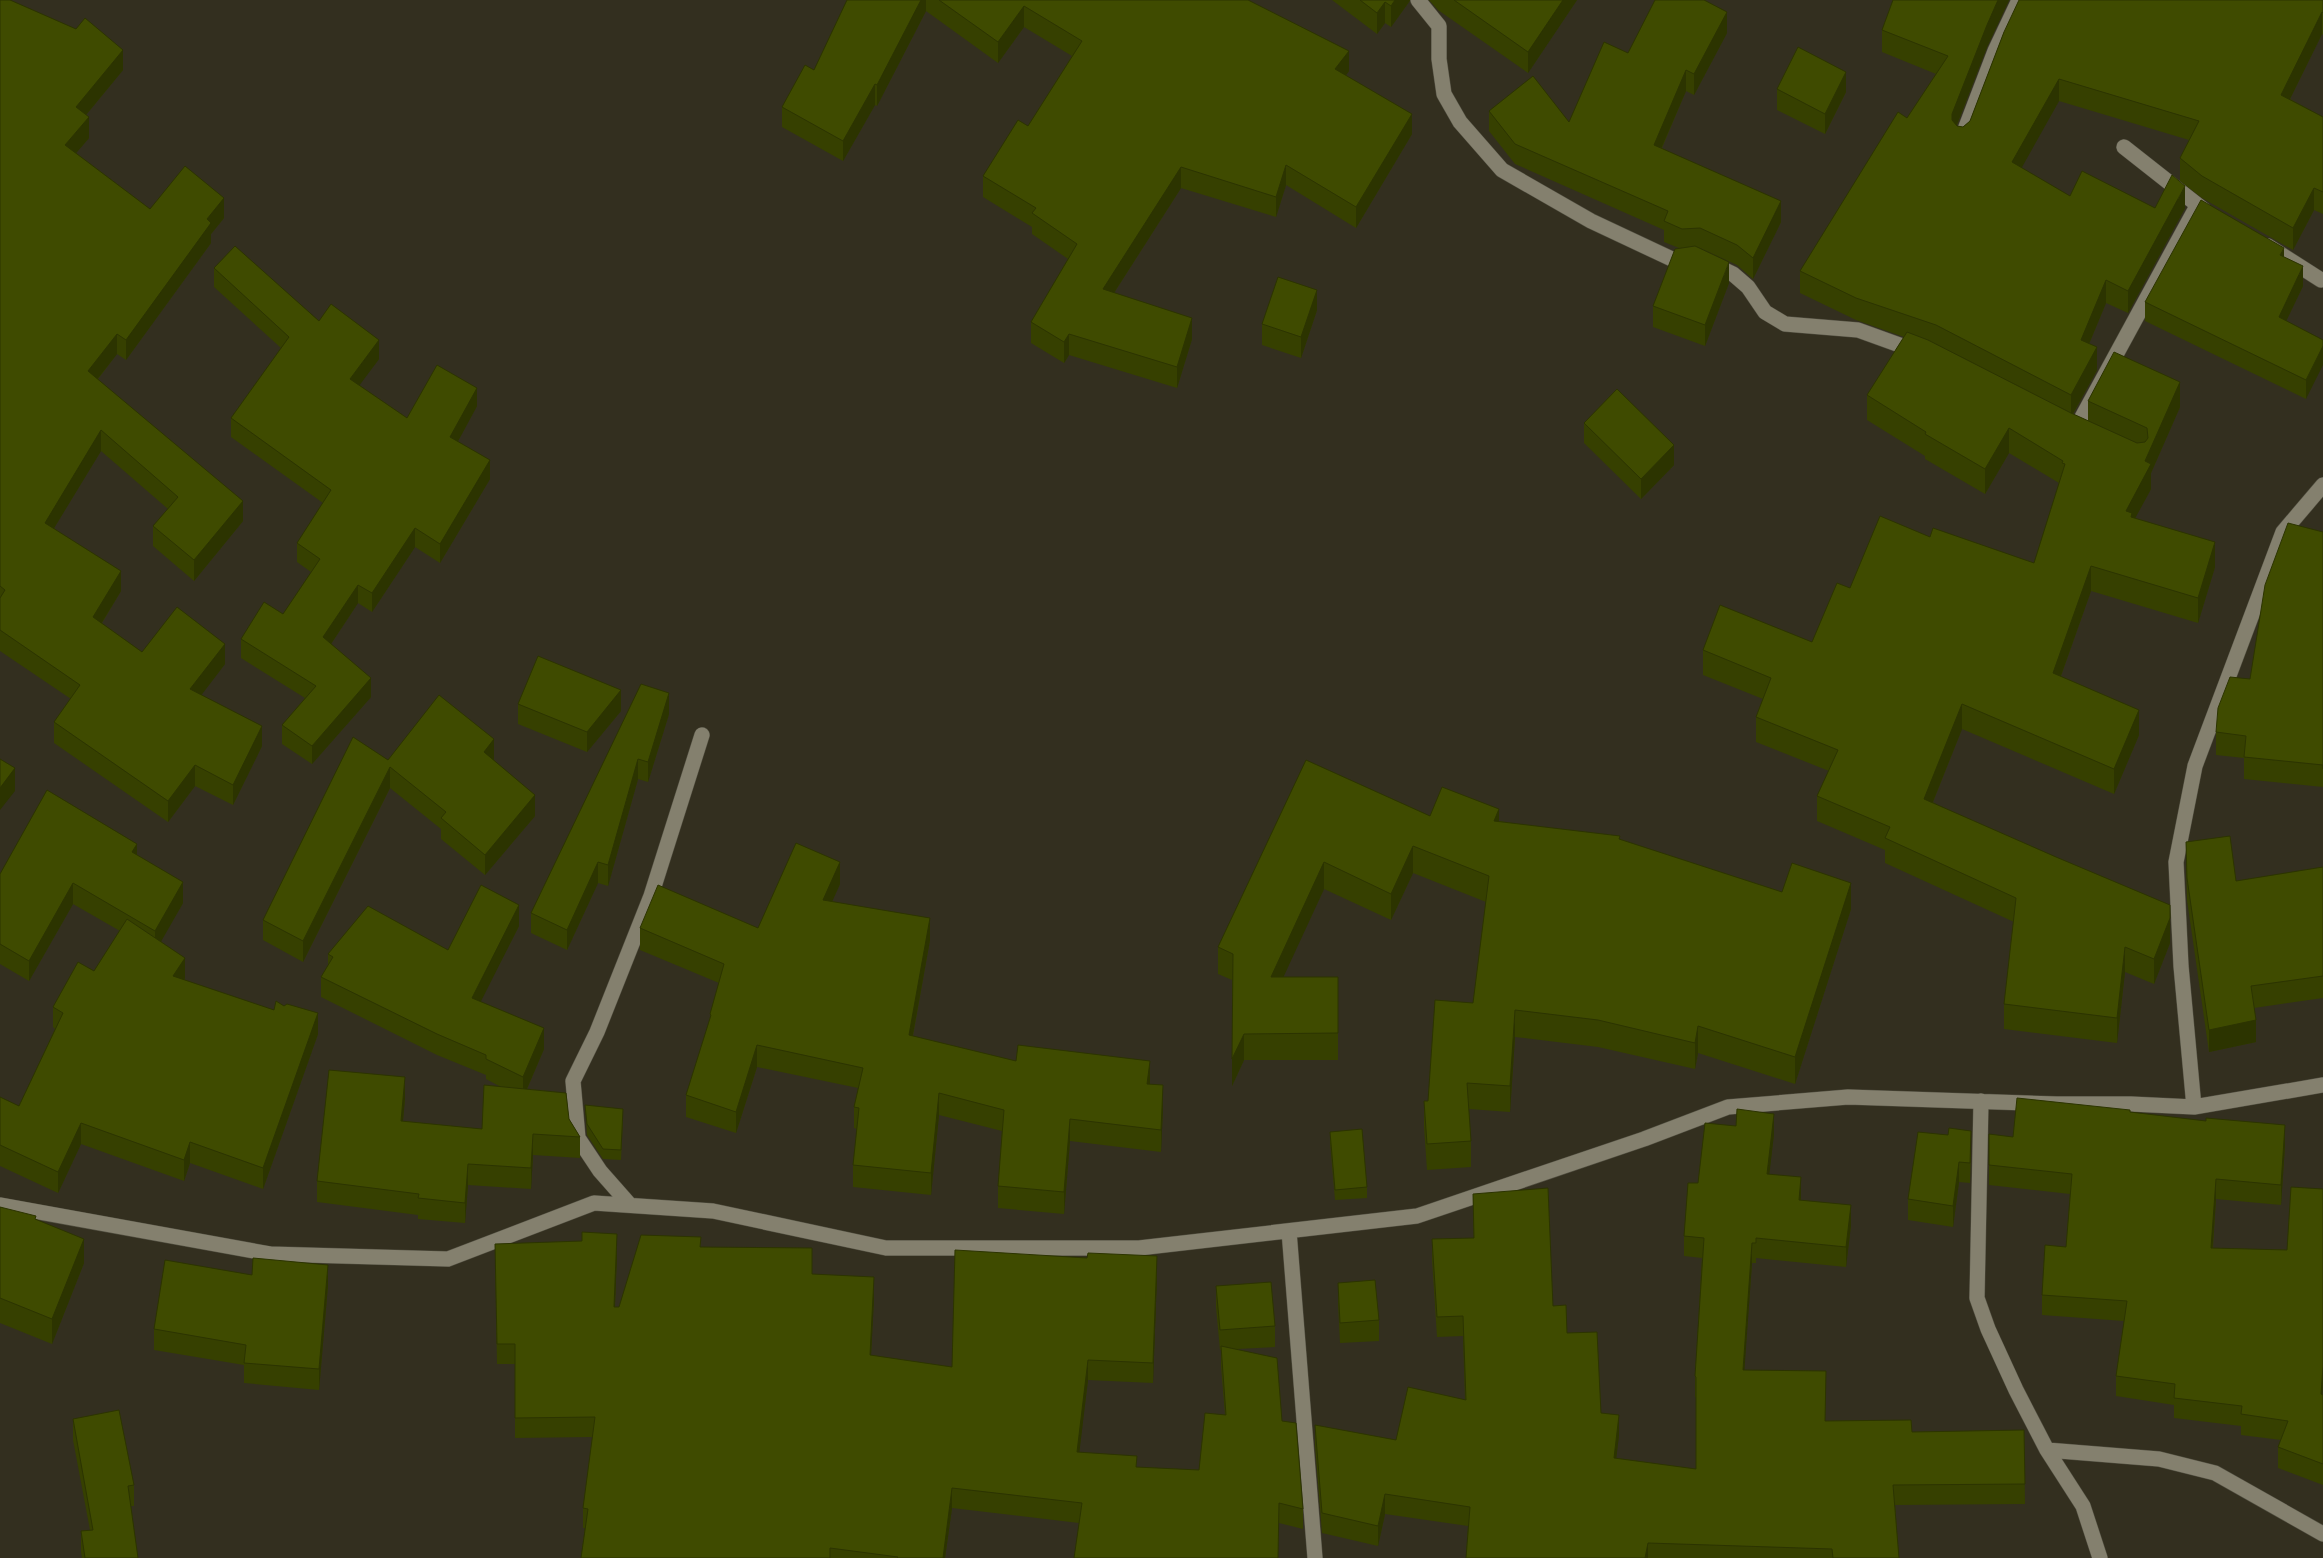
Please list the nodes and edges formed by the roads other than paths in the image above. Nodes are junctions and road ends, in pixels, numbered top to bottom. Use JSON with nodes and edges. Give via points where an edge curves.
{"nodes":[{"id":1,"x":1418,"y":0,"type":"edge"},
{"id":2,"x":2019,"y":0,"type":"edge"},
{"id":3,"x":1961,"y":140,"type":"edge"},
{"id":4,"x":2124,"y":147,"type":"dead end"},
{"id":5,"x":2197,"y":206,"type":"junction"},
{"id":6,"x":2221,"y":220,"type":"edge"},
{"id":7,"x":2252,"y":238,"type":"edge"},
{"id":8,"x":2322,"y":280,"type":"edge"},
{"id":9,"x":1932,"y":356,"type":"edge"},
{"id":10,"x":2058,"y":421,"type":"edge"},
{"id":11,"x":2075,"y":430,"type":"junction"},
{"id":12,"x":2091,"y":437,"type":"edge"},
{"id":13,"x":2323,"y":485,"type":"edge"},
{"id":14,"x":702,"y":735,"type":"dead end"},
{"id":15,"x":2322,"y":1088,"type":"edge"},
{"id":16,"x":1988,"y":1101,"type":"junction"},
{"id":17,"x":2194,"y":1107,"type":"junction"},
{"id":18,"x":0,"y":1205,"type":"edge"},
{"id":19,"x":630,"y":1205,"type":"junction"},
{"id":20,"x":1290,"y":1231,"type":"junction"},
{"id":21,"x":2047,"y":1450,"type":"junction"},
{"id":22,"x":2323,"y":1534,"type":"edge"},
{"id":23,"x":1315,"y":1558,"type":"edge"},
{"id":24,"x":2100,"y":1558,"type":"edge"}],
"edges":[{"from":1,"to":9,"type":"street","via":[[1439,26],[1444,94],[1460,122],[1502,170],[1591,221],[1674,260],[1696,257],[1733,274],[1748,287],[1765,312],[1785,324],[1858,330]]},
{"from":2,"to":3,"type":"street","via":[[1995,51]]},
{"from":4,"to":5,"type":"street"},
{"from":5,"to":6,"type":"street"},
{"from":5,"to":11,"type":"street"},
{"from":7,"to":8,"type":"street"},
{"from":10,"to":11,"type":"street"},
{"from":11,"to":12,"type":"street"},
{"from":13,"to":17,"type":"street","via":[[2283,532],[2193,776],[2176,862],[2181,966]]},
{"from":14,"to":19,"type":"street","via":[[651,896],[597,1032],[573,1081],[578,1138],[600,1171]]},
{"from":15,"to":17,"type":"street"},
{"from":16,"to":17,"type":"street"},
{"from":16,"to":20,"type":"street","via":[[1848,1097],[1728,1107],[1417,1216]]},
{"from":16,"to":21,"type":"street","via":[[1977,1298],[1988,1329]]},
{"from":18,"to":19,"type":"street","via":[[270,1254],[448,1259],[594,1203]]},
{"from":19,"to":20,"type":"street","via":[[713,1211],[886,1248],[1139,1248]]},
{"from":20,"to":23,"type":"street"},
{"from":21,"to":22,"type":"street","via":[[2159,1460],[2215,1474]]},
{"from":21,"to":24,"type":"street","via":[[2083,1506]]}]}
